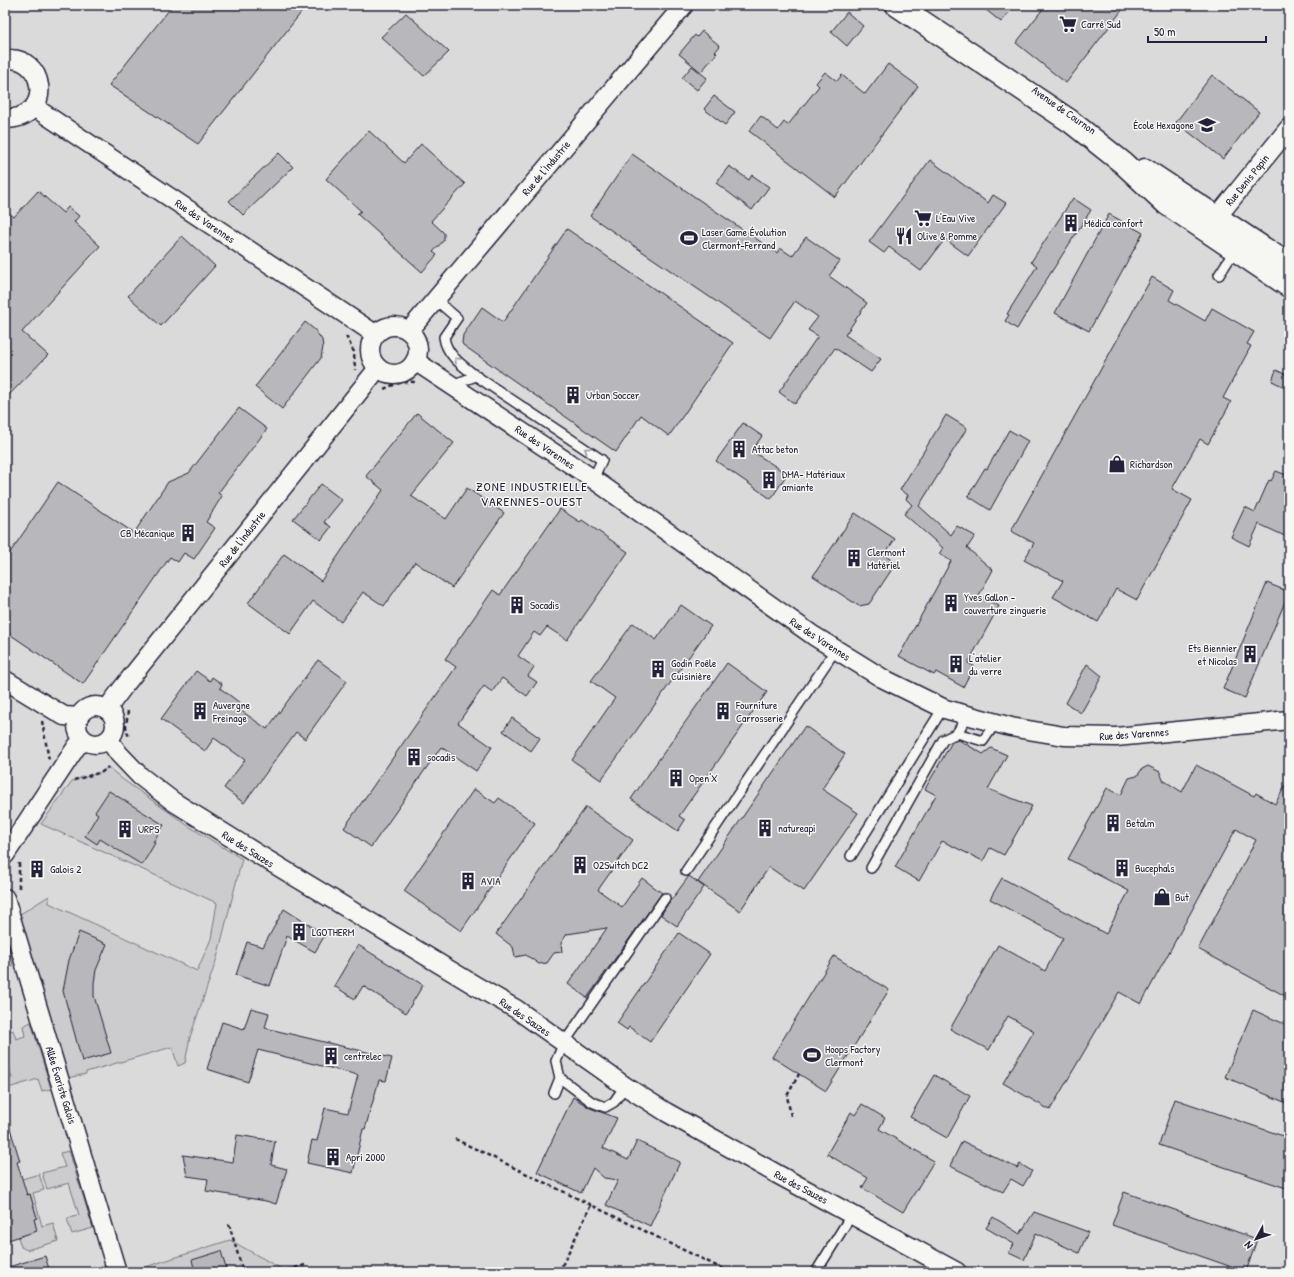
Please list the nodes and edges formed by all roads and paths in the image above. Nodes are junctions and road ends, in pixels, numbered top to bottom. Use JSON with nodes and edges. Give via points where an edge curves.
{"nodes":[{"id":1,"x":684,"y":5,"type":"edge"},
{"id":2,"x":910,"y":5,"type":"edge"},
{"id":3,"x":893,"y":7,"type":"edge"},
{"id":4,"x":5,"y":60,"type":"edge"},
{"id":5,"x":34,"y":107,"type":"junction"},
{"id":6,"x":5,"y":120,"type":"edge"},
{"id":7,"x":1289,"y":128,"type":"edge"},
{"id":8,"x":1123,"y":163,"type":"junction"},
{"id":9,"x":1167,"y":204,"type":"junction"},
{"id":10,"x":1216,"y":227,"type":"junction"},
{"id":11,"x":1235,"y":250,"type":"junction"},
{"id":12,"x":1289,"y":265,"type":"edge"},
{"id":13,"x":1289,"y":273,"type":"edge"},
{"id":14,"x":1219,"y":275,"type":"dead end"},
{"id":15,"x":1289,"y":286,"type":"edge"},
{"id":16,"x":436,"y":300,"type":"junction"},
{"id":17,"x":343,"y":331,"type":"dead end"},
{"id":18,"x":409,"y":331,"type":"junction"},
{"id":19,"x":375,"y":334,"type":"junction"},
{"id":20,"x":415,"y":361,"type":"junction"},
{"id":21,"x":378,"y":368,"type":"junction"},
{"id":22,"x":354,"y":373,"type":"dead end"},
{"id":23,"x":476,"y":376,"type":"junction"},
{"id":24,"x":422,"y":383,"type":"dead end"},
{"id":25,"x":452,"y":385,"type":"junction"},
{"id":26,"x":379,"y":392,"type":"dead end"},
{"id":27,"x":593,"y":479,"type":"junction"},
{"id":28,"x":836,"y":649,"type":"junction"},
{"id":29,"x":5,"y":680,"type":"edge"},
{"id":30,"x":130,"y":706,"type":"dead end"},
{"id":31,"x":943,"y":708,"type":"junction"},
{"id":32,"x":108,"y":710,"type":"junction"},
{"id":33,"x":968,"y":715,"type":"junction"},
{"id":34,"x":79,"y":717,"type":"junction"},
{"id":35,"x":42,"y":718,"type":"dead end"},
{"id":36,"x":1289,"y":720,"type":"edge"},
{"id":37,"x":996,"y":722,"type":"junction"},
{"id":38,"x":957,"y":733,"type":"junction"},
{"id":39,"x":85,"y":741,"type":"junction"},
{"id":40,"x":114,"y":747,"type":"junction"},
{"id":41,"x":49,"y":761,"type":"dead end"},
{"id":42,"x":70,"y":782,"type":"dead end"},
{"id":43,"x":851,"y":856,"type":"dead end"},
{"id":44,"x":12,"y":858,"type":"edge"},
{"id":45,"x":871,"y":868,"type":"dead end"},
{"id":46,"x":686,"y":871,"type":"dead end"},
{"id":47,"x":12,"y":896,"type":"edge"},
{"id":48,"x":666,"y":898,"type":"dead end"},
{"id":49,"x":564,"y":1044,"type":"junction"},
{"id":50,"x":799,"y":1074,"type":"dead end"},
{"id":51,"x":560,"y":1078,"type":"junction"},
{"id":52,"x":625,"y":1086,"type":"junction"},
{"id":53,"x":554,"y":1092,"type":"dead end"},
{"id":54,"x":791,"y":1116,"type":"dead end"},
{"id":55,"x":455,"y":1139,"type":"dead end"},
{"id":56,"x":591,"y":1205,"type":"junction"},
{"id":57,"x":852,"y":1214,"type":"junction"},
{"id":58,"x":229,"y":1224,"type":"dead end"},
{"id":59,"x":304,"y":1265,"type":"dead end"},
{"id":60,"x":727,"y":1270,"type":"dead end"},
{"id":61,"x":117,"y":1272,"type":"edge"},
{"id":62,"x":243,"y":1272,"type":"edge"},
{"id":63,"x":282,"y":1272,"type":"edge"},
{"id":64,"x":559,"y":1272,"type":"edge"},
{"id":65,"x":816,"y":1272,"type":"edge"},
{"id":66,"x":957,"y":1272,"type":"edge"}],
"edges":[{"from":1,"to":16,"type":"street","name":"Rue de l'Industrie"},
{"from":2,"to":10,"type":"main road","name":"Avenue de Cournon","via":[[1063,107]]},
{"from":3,"to":8,"type":"main road","name":"Avenue de Cournon","via":[[1070,121]]},
{"from":3,"to":9,"type":"lane","via":[[1060,123]]},
{"from":4,"to":5,"type":"street","via":[[20,61],[29,66],[36,75],[40,86],[39,97]]},
{"from":5,"to":6,"type":"street","via":[[26,115]]},
{"from":5,"to":19,"type":"street","name":"Rue des Varennes"},
{"from":7,"to":10,"type":"street","name":"Rue Denis Papin"},
{"from":8,"to":9,"type":"main road","name":"Avenue de Cournon"},
{"from":8,"to":10,"type":"street","name":"Avenue de Cournon"},
{"from":9,"to":10,"type":"main road","name":"Avenue de Cournon"},
{"from":10,"to":11,"type":"main road","name":"Avenue de Cournon"},
{"from":10,"to":12,"type":"main road","name":"Avenue de Cournon"},
{"from":11,"to":13,"type":"lane","via":[[1248,248]]},
{"from":11,"to":14,"type":"lane"},
{"from":11,"to":15,"type":"main road","name":"Avenue de Cournon"},
{"from":16,"to":18,"type":"street","name":"Rue de l'Industrie"},
{"from":23,"to":16,"type":"lane","one_way":true,"via":[[458,362],[444,343],[444,337],[457,318]]},
{"from":17,"to":22,"type":"path","via":[[354,352]]},
{"from":18,"to":19,"type":"street","via":[[395,326]]},
{"from":18,"to":20,"type":"street","via":[[417,345]]},
{"from":19,"to":21,"type":"street","via":[[370,356]]},
{"from":20,"to":21,"type":"street","via":[[411,367],[399,373],[385,372]]},
{"from":20,"to":25,"type":"street","name":"Rue des Varennes"},
{"from":21,"to":32,"type":"street","name":"Rue de l'Industrie","via":[[124,686]]},
{"from":23,"to":25,"type":"lane"},
{"from":27,"to":23,"type":"lane","one_way":true,"via":[[602,460]]},
{"from":24,"to":26,"type":"path","via":[[393,385]]},
{"from":25,"to":27,"type":"street","name":"Rue des Varennes"},
{"from":27,"to":28,"type":"street","name":"Rue des Varennes"},
{"from":28,"to":31,"type":"street","name":"Rue des Varennes","via":[[882,678]]},
{"from":28,"to":46,"type":"lane"},
{"from":29,"to":34,"type":"street","via":[[64,716]]},
{"from":30,"to":40,"type":"path","via":[[126,727],[130,742]]},
{"from":31,"to":33,"type":"street","name":"Rue des Varennes"},
{"from":31,"to":43,"type":"lane"},
{"from":32,"to":34,"type":"street","via":[[92,706],[84,710]]},
{"from":32,"to":40,"type":"street","via":[[114,716],[116,725]]},
{"from":33,"to":37,"type":"street","name":"Rue des Varennes"},
{"from":33,"to":38,"type":"lane"},
{"from":34,"to":39,"type":"street","via":[[77,726]]},
{"from":35,"to":41,"type":"path"},
{"from":36,"to":37,"type":"street","name":"Rue des Varennes","via":[[1116,737],[1064,736]]},
{"from":37,"to":38,"type":"lane","via":[[983,741]]},
{"from":38,"to":45,"type":"lane","via":[[943,740]]},
{"from":39,"to":40,"type":"street"},
{"from":39,"to":44,"type":"street","via":[[77,746]]},
{"from":40,"to":42,"type":"path","via":[[108,767],[102,772]]},
{"from":40,"to":49,"type":"street","name":"Rue des Sauzes","via":[[140,776],[174,802],[516,1009]]},
{"from":44,"to":47,"type":"path"},
{"from":47,"to":61,"type":"street","name":"Allée Évariste Galois"},
{"from":48,"to":49,"type":"lane"},
{"from":49,"to":51,"type":"lane","via":[[556,1061]]},
{"from":49,"to":52,"type":"street","name":"Rue des Sauzes"},
{"from":50,"to":54,"type":"path","via":[[787,1096]]},
{"from":51,"to":52,"type":"lane","via":[[592,1102],[605,1107],[614,1102]]},
{"from":51,"to":53,"type":"lane"},
{"from":52,"to":57,"type":"street","name":"Rue des Sauzes","via":[[666,1112]]},
{"from":55,"to":56,"type":"path"},
{"from":56,"to":60,"type":"path"},
{"from":56,"to":64,"type":"path"},
{"from":57,"to":65,"type":"lane"},
{"from":57,"to":66,"type":"street","name":"Rue des Sauzes"},
{"from":58,"to":62,"type":"path"},
{"from":59,"to":63,"type":"path"}]}
